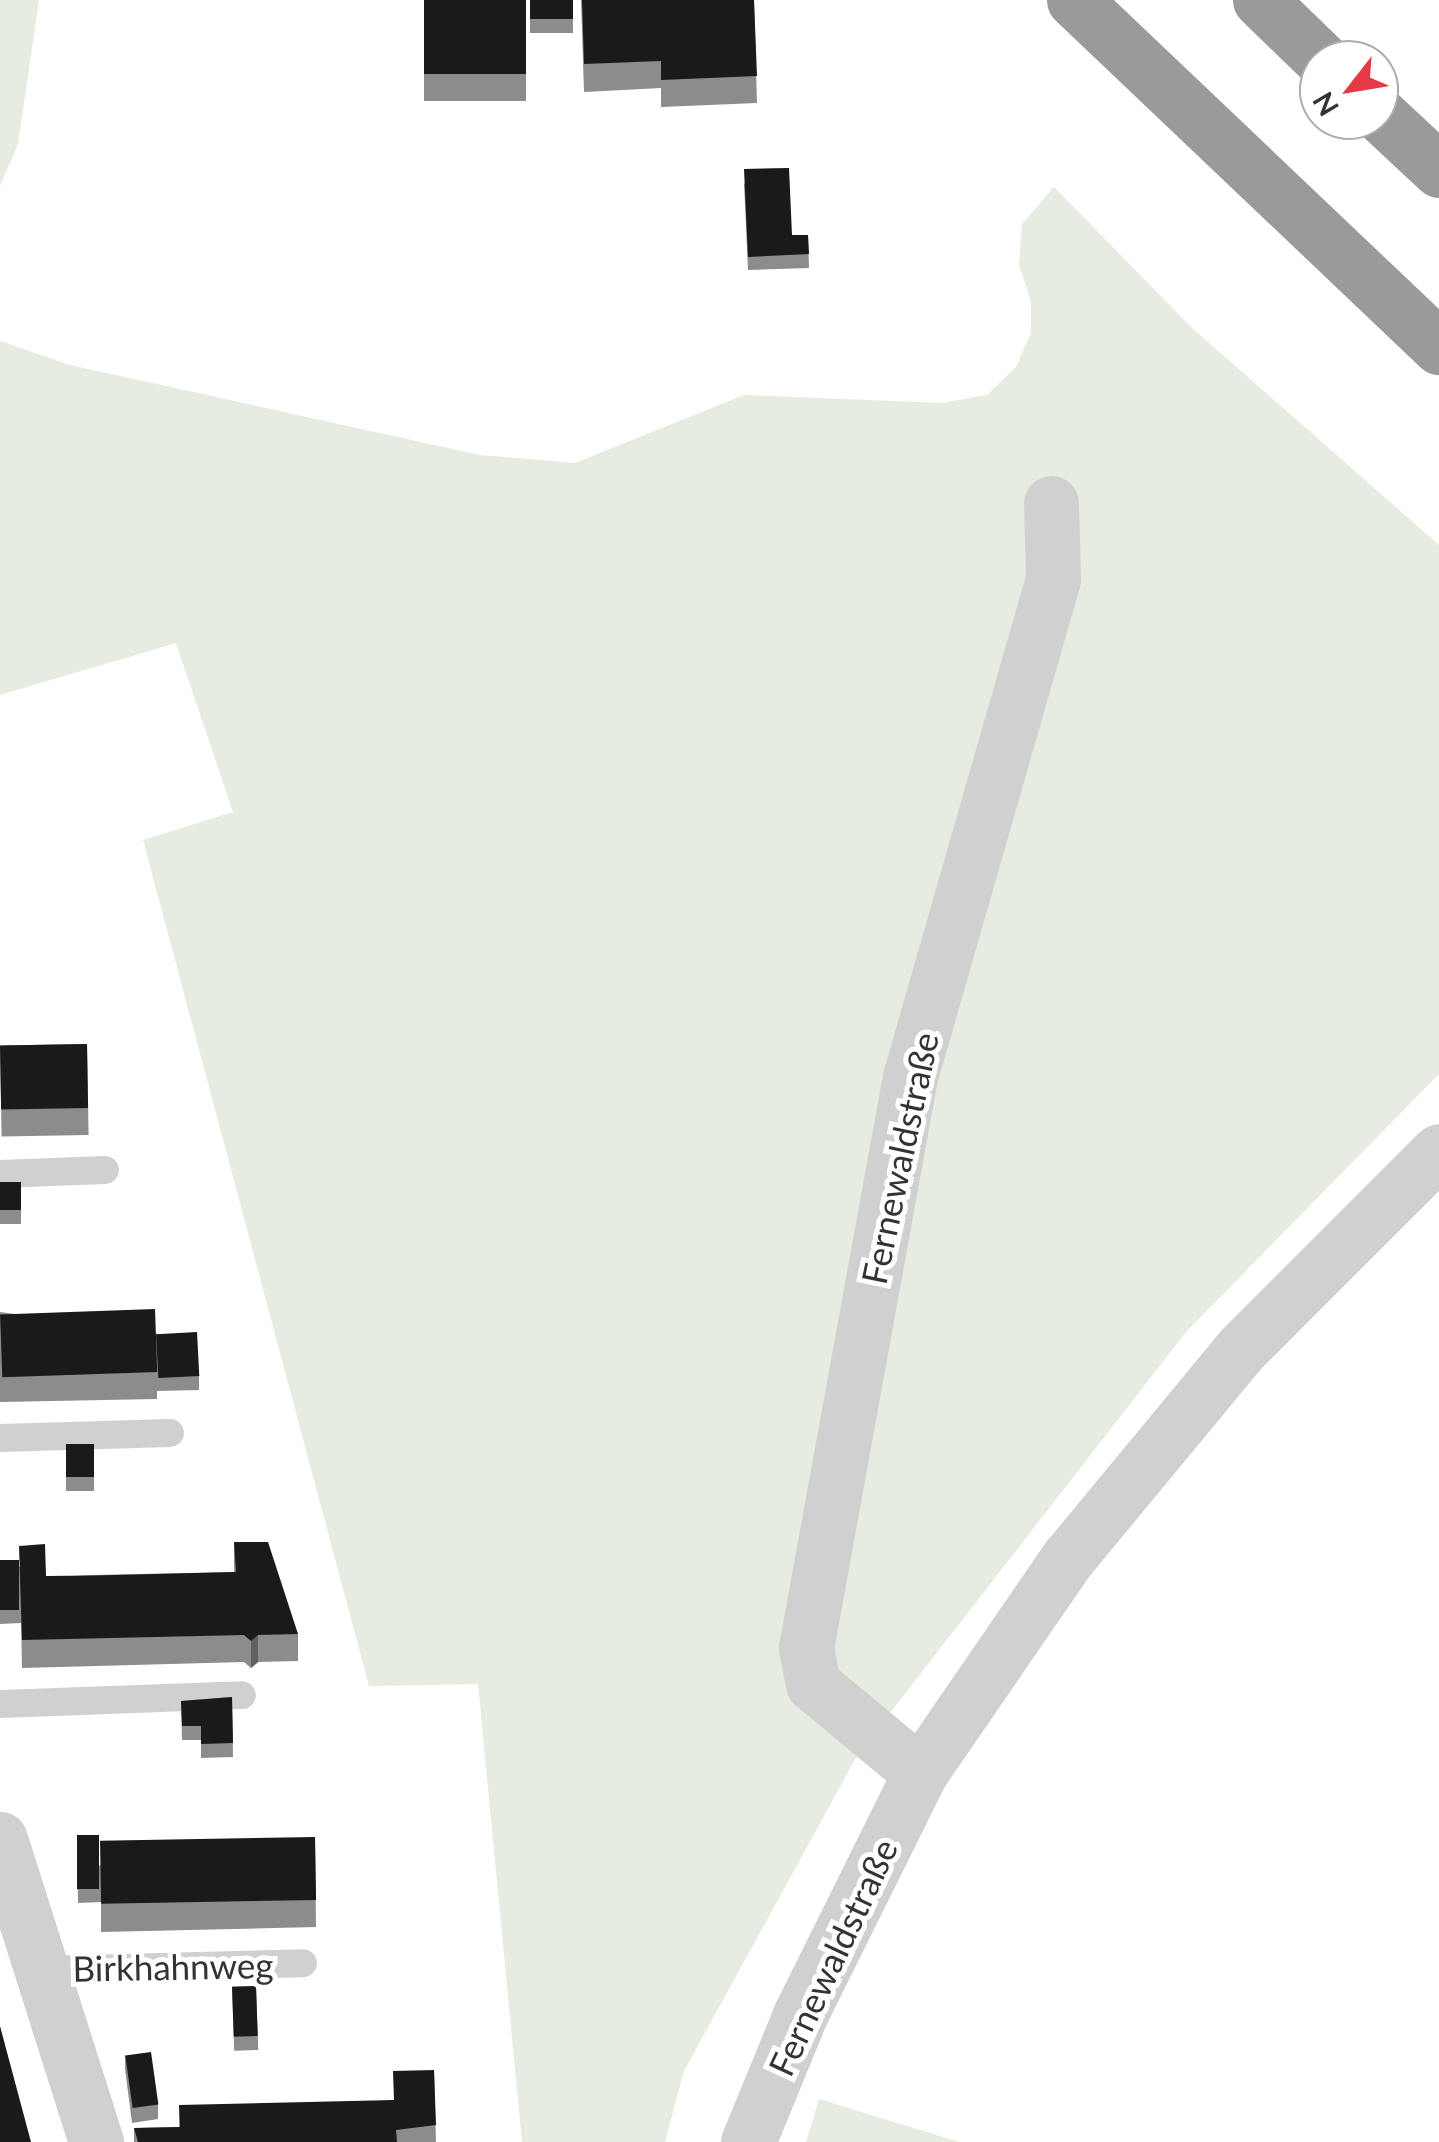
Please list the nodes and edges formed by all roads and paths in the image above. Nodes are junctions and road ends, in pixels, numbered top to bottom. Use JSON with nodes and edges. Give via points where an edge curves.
{"nodes":[{"id":1,"x":1074,"y":0,"type":"edge"},
{"id":2,"x":1260,"y":0,"type":"edge"},
{"id":3,"x":1301,"y":40,"type":"edge"},
{"id":4,"x":1399,"y":133,"type":"edge"},
{"id":5,"x":1439,"y":170,"type":"edge"},
{"id":6,"x":1439,"y":347,"type":"edge"},
{"id":7,"x":1052,"y":504,"type":"dead end"},
{"id":8,"x":1439,"y":1151,"type":"edge"},
{"id":9,"x":105,"y":1170,"type":"dead end"},
{"id":10,"x":0,"y":1174,"type":"edge"},
{"id":11,"x":170,"y":1433,"type":"dead end"},
{"id":12,"x":0,"y":1438,"type":"edge"},
{"id":13,"x":242,"y":1695,"type":"dead end"},
{"id":14,"x":0,"y":1704,"type":"edge"},
{"id":15,"x":920,"y":1773,"type":"junction"},
{"id":16,"x":0,"y":1838,"type":"edge"},
{"id":17,"x":303,"y":1963,"type":"dead end"},
{"id":18,"x":42,"y":1970,"type":"junction"},
{"id":19,"x":96,"y":2142,"type":"edge"},
{"id":20,"x":748,"y":2142,"type":"edge"}],
"edges":[{"from":1,"to":6,"type":"highway"},
{"from":2,"to":3,"type":"highway"},
{"from":4,"to":5,"type":"highway"},
{"from":7,"to":15,"type":"street","name":"Fernewaldstraße","via":[[1053,578],[910,1077],[806,1648],[814,1684]]},
{"from":8,"to":15,"type":"street","name":"Fernewaldstraße","via":[[1240,1350],[1068,1558]]},
{"from":9,"to":10,"type":"lane"},
{"from":11,"to":12,"type":"lane"},
{"from":13,"to":14,"type":"lane"},
{"from":15,"to":20,"type":"street","name":"Fernewaldstraße","via":[[800,2015]]},
{"from":16,"to":18,"type":"street","name":"Birkhahnweg"},
{"from":17,"to":18,"type":"lane","name":"Birkhahnweg"},
{"from":18,"to":19,"type":"street","name":"Birkhahnweg"}]}
